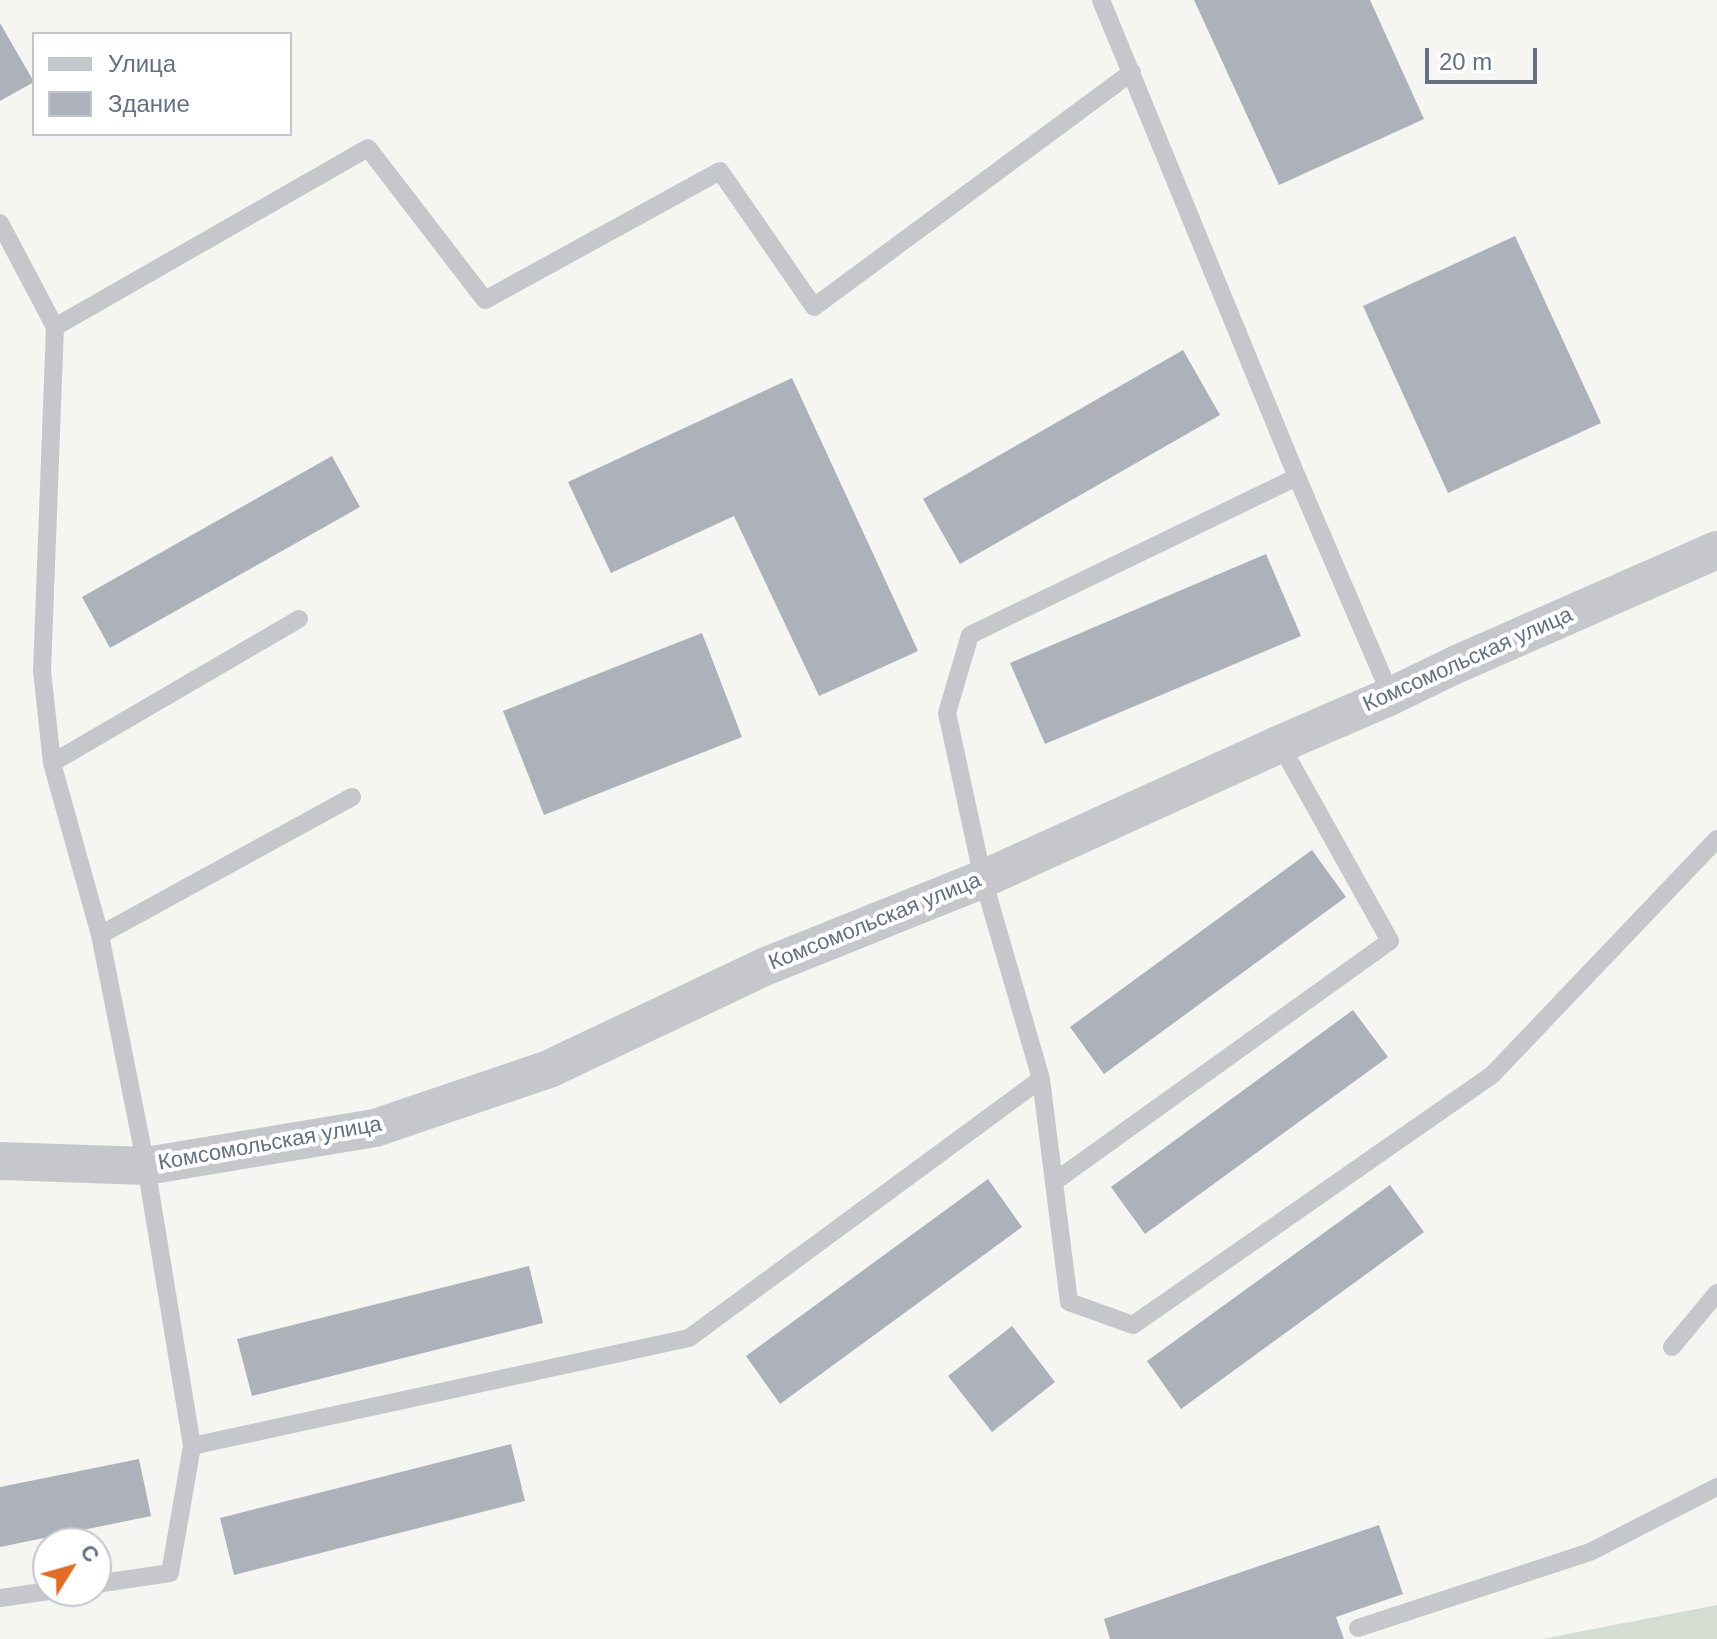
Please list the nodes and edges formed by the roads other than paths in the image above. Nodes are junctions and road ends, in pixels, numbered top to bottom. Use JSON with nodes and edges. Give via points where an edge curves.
{"nodes":[{"id":1,"x":1101,"y":0,"type":"edge"},
{"id":2,"x":1132,"y":72,"type":"junction"},
{"id":3,"x":0,"y":223,"type":"edge"},
{"id":4,"x":55,"y":327,"type":"junction"},
{"id":5,"x":1297,"y":477,"type":"junction"},
{"id":6,"x":1717,"y":550,"type":"edge"},
{"id":7,"x":299,"y":619,"type":"dead end"},
{"id":8,"x":1391,"y":696,"type":"junction"},
{"id":9,"x":1280,"y":744,"type":"junction"},
{"id":10,"x":52,"y":763,"type":"junction"},
{"id":11,"x":352,"y":797,"type":"dead end"},
{"id":12,"x":1717,"y":839,"type":"edge"},
{"id":13,"x":983,"y":879,"type":"junction"},
{"id":14,"x":100,"y":935,"type":"junction"},
{"id":15,"x":1041,"y":1079,"type":"junction"},
{"id":16,"x":0,"y":1161,"type":"edge"},
{"id":17,"x":146,"y":1166,"type":"junction"},
{"id":18,"x":1054,"y":1182,"type":"junction"},
{"id":19,"x":1717,"y":1293,"type":"edge"},
{"id":20,"x":1672,"y":1347,"type":"dead end"},
{"id":21,"x":192,"y":1446,"type":"junction"},
{"id":22,"x":1717,"y":1487,"type":"edge"},
{"id":23,"x":112,"y":1582,"type":"edge"},
{"id":24,"x":32,"y":1593,"type":"edge"},
{"id":25,"x":0,"y":1598,"type":"edge"},
{"id":26,"x":1358,"y":1628,"type":"dead end"}],
"edges":[{"from":1,"to":2,"type":"lane"},
{"from":2,"to":4,"type":"lane","via":[[814,307],[720,171],[485,300],[368,148]]},
{"from":2,"to":5,"type":"lane"},
{"from":3,"to":4,"type":"lane"},
{"from":4,"to":10,"type":"lane","via":[[42,671]]},
{"from":5,"to":8,"type":"lane"},
{"from":5,"to":13,"type":"lane","via":[[970,635],[947,713]]},
{"from":6,"to":8,"type":"street","name":"Комсомольская улица"},
{"from":7,"to":10,"type":"lane"},
{"from":8,"to":9,"type":"street","name":"Комсомольская улица"},
{"from":9,"to":13,"type":"street","name":"Комсомольская улица"},
{"from":9,"to":18,"type":"lane","via":[[1390,941]]},
{"from":10,"to":14,"type":"lane"},
{"from":11,"to":14,"type":"lane"},
{"from":12,"to":18,"type":"lane","via":[[1492,1075],[1133,1325],[1069,1302]]},
{"from":13,"to":15,"type":"lane"},
{"from":13,"to":17,"type":"street","name":"Комсомольская улица","via":[[764,967],[520,1079],[375,1128]]},
{"from":14,"to":17,"type":"lane"},
{"from":15,"to":18,"type":"lane"},
{"from":15,"to":21,"type":"lane","via":[[689,1338]]},
{"from":16,"to":17,"type":"street","name":"Комсомольская улица"},
{"from":17,"to":21,"type":"lane"},
{"from":19,"to":20,"type":"lane"},
{"from":21,"to":23,"type":"lane","via":[[170,1573]]},
{"from":22,"to":26,"type":"lane","via":[[1590,1552]]},
{"from":24,"to":25,"type":"lane"}]}
